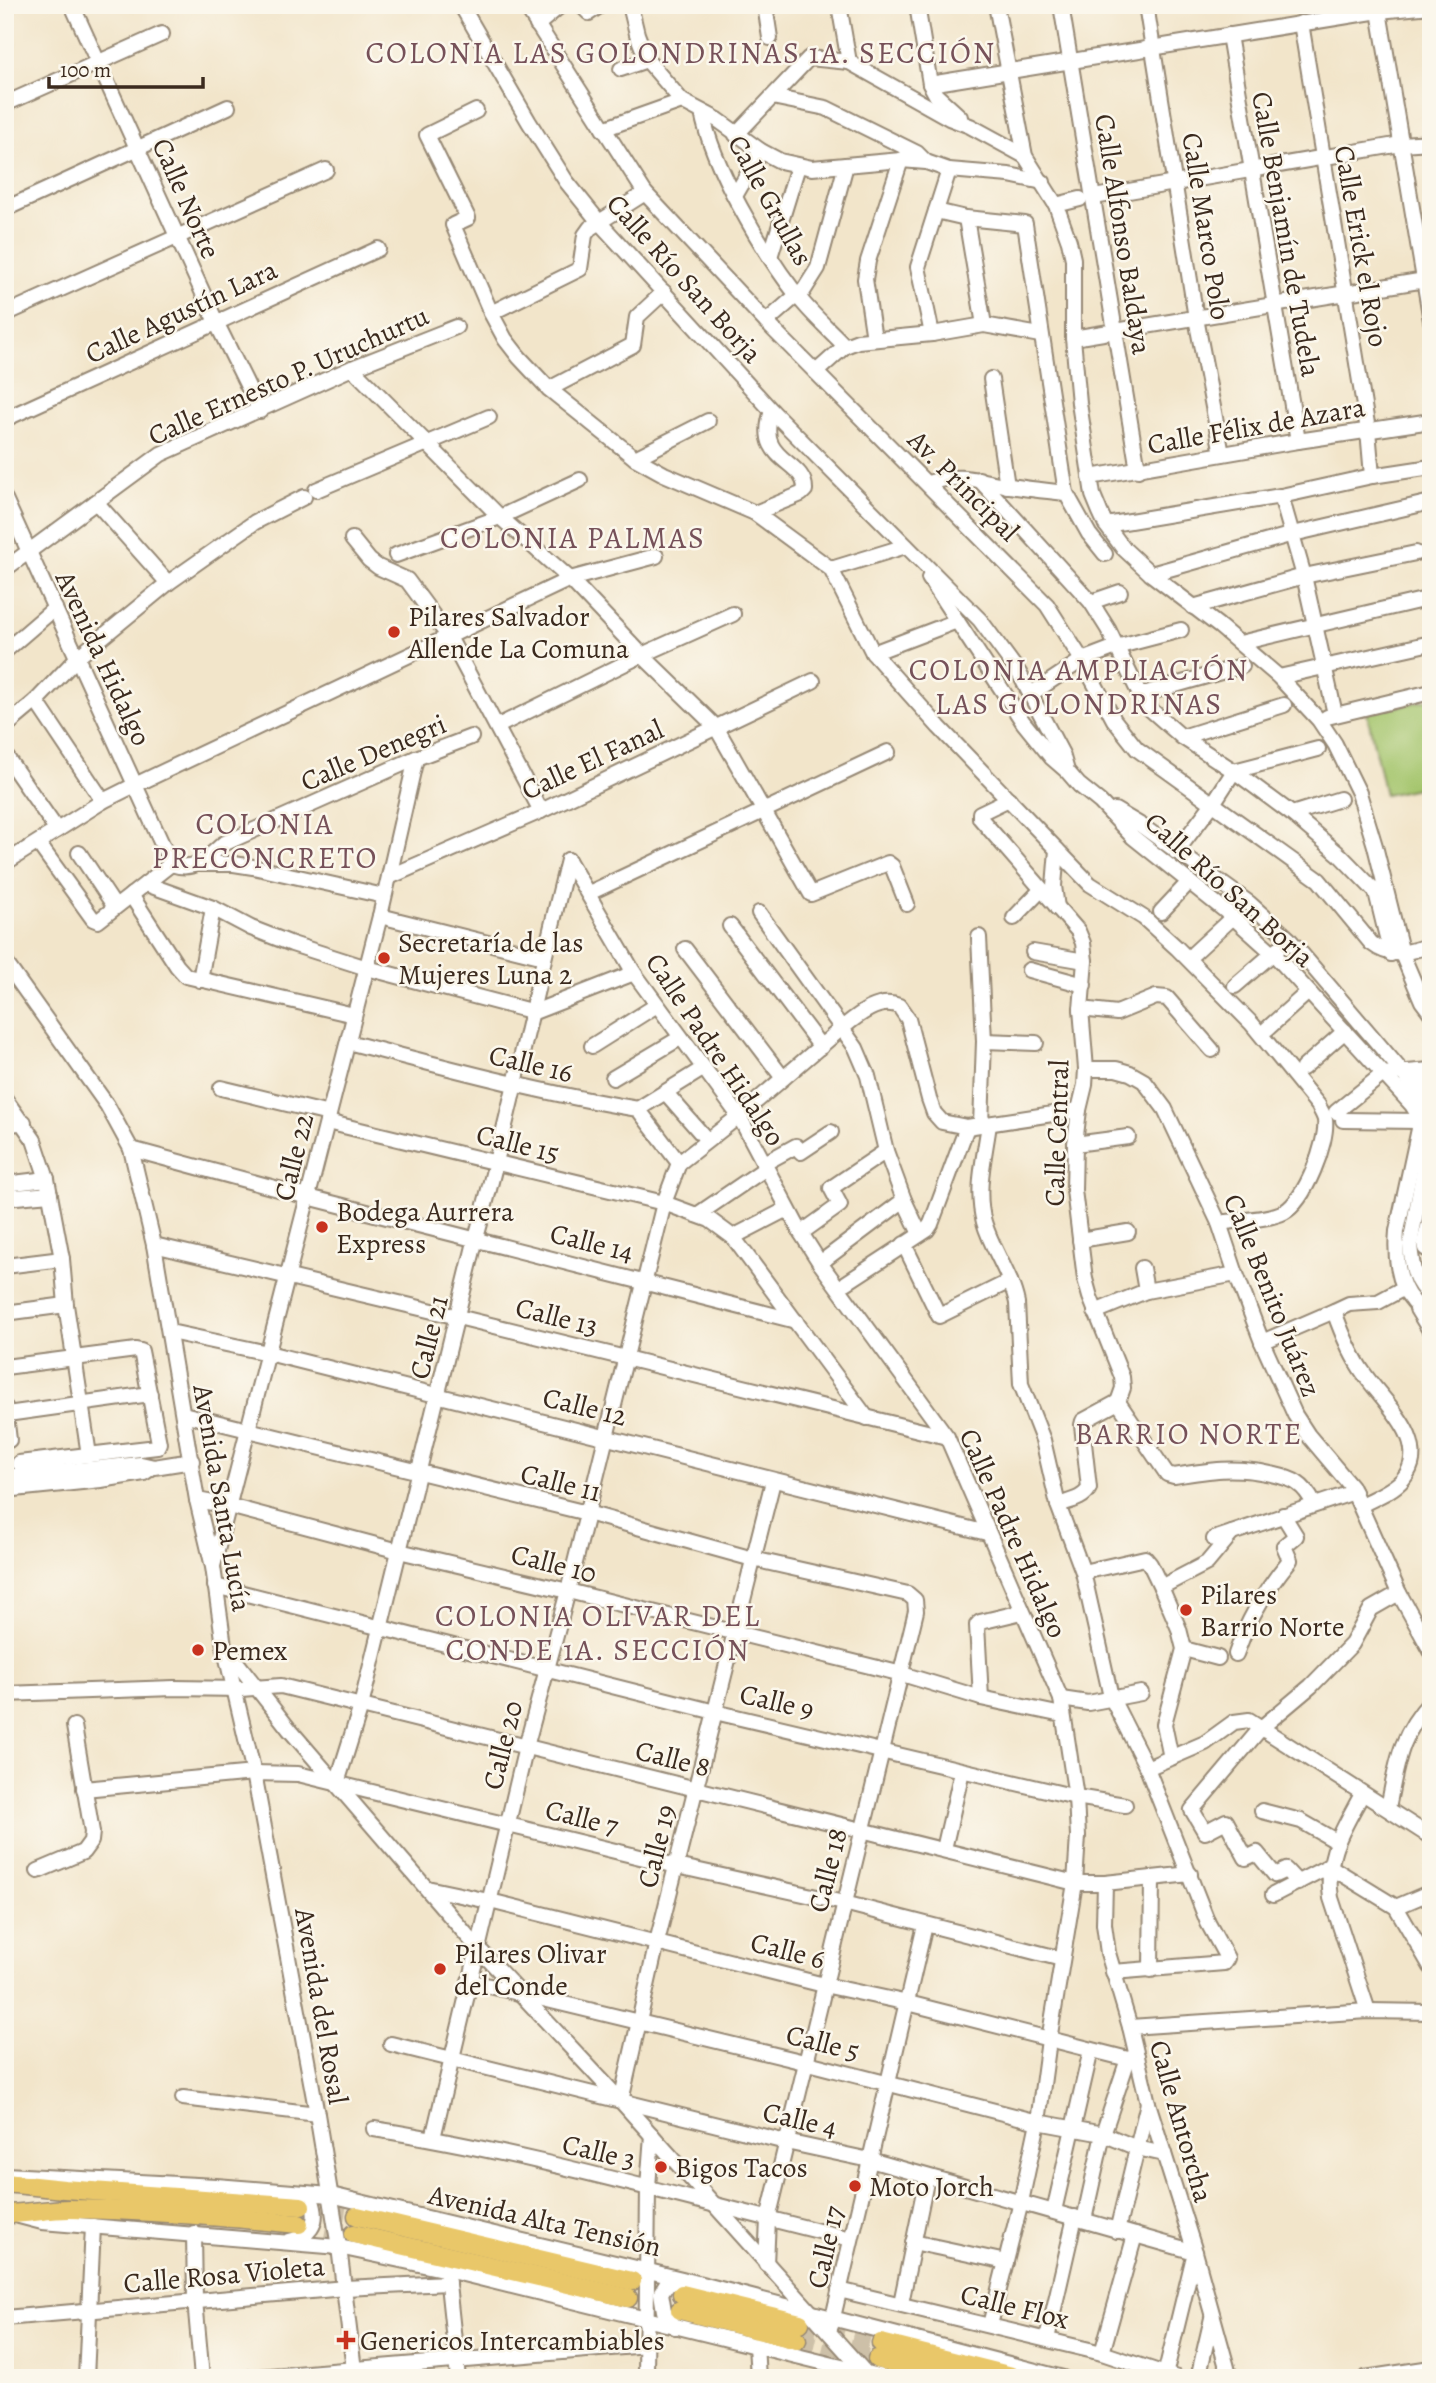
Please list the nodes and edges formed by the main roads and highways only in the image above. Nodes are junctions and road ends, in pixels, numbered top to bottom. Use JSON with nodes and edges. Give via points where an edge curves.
{"nodes":[{"id":1,"x":5,"y":2183,"type":"edge"},
{"id":2,"x":302,"y":2199,"type":"tunnel mouth"},
{"id":3,"x":9,"y":2214,"type":"edge"},
{"id":4,"x":299,"y":2224,"type":"tunnel mouth"},
{"id":5,"x":356,"y":2225,"type":"tunnel mouth"},
{"id":6,"x":630,"y":2289,"type":"dead end"},
{"id":7,"x":680,"y":2302,"type":"road end"},
{"id":8,"x":803,"y":2325,"type":"tunnel mouth"},
{"id":9,"x":874,"y":2363,"type":"edge"},
{"id":10,"x":950,"y":2378,"type":"edge"},
{"id":11,"x":1020,"y":2378,"type":"edge"}],
"edges":[{"from":1,"to":2,"type":"main road","name":"Avenida Alta Tensión"},
{"from":3,"to":4,"type":"main road","name":"Avenida Alta Tensión","via":[[120,2210]]},
{"from":5,"to":6,"type":"main road","name":"Avenida Alta Tensión"},
{"from":7,"to":8,"type":"main road","name":"Avenida Alta Tensión"},
{"from":9,"to":10,"type":"main road","name":"Avenida Alta Tensión"},
{"from":9,"to":11,"type":"main road","name":"Avenida Alta Tensión"}]}
